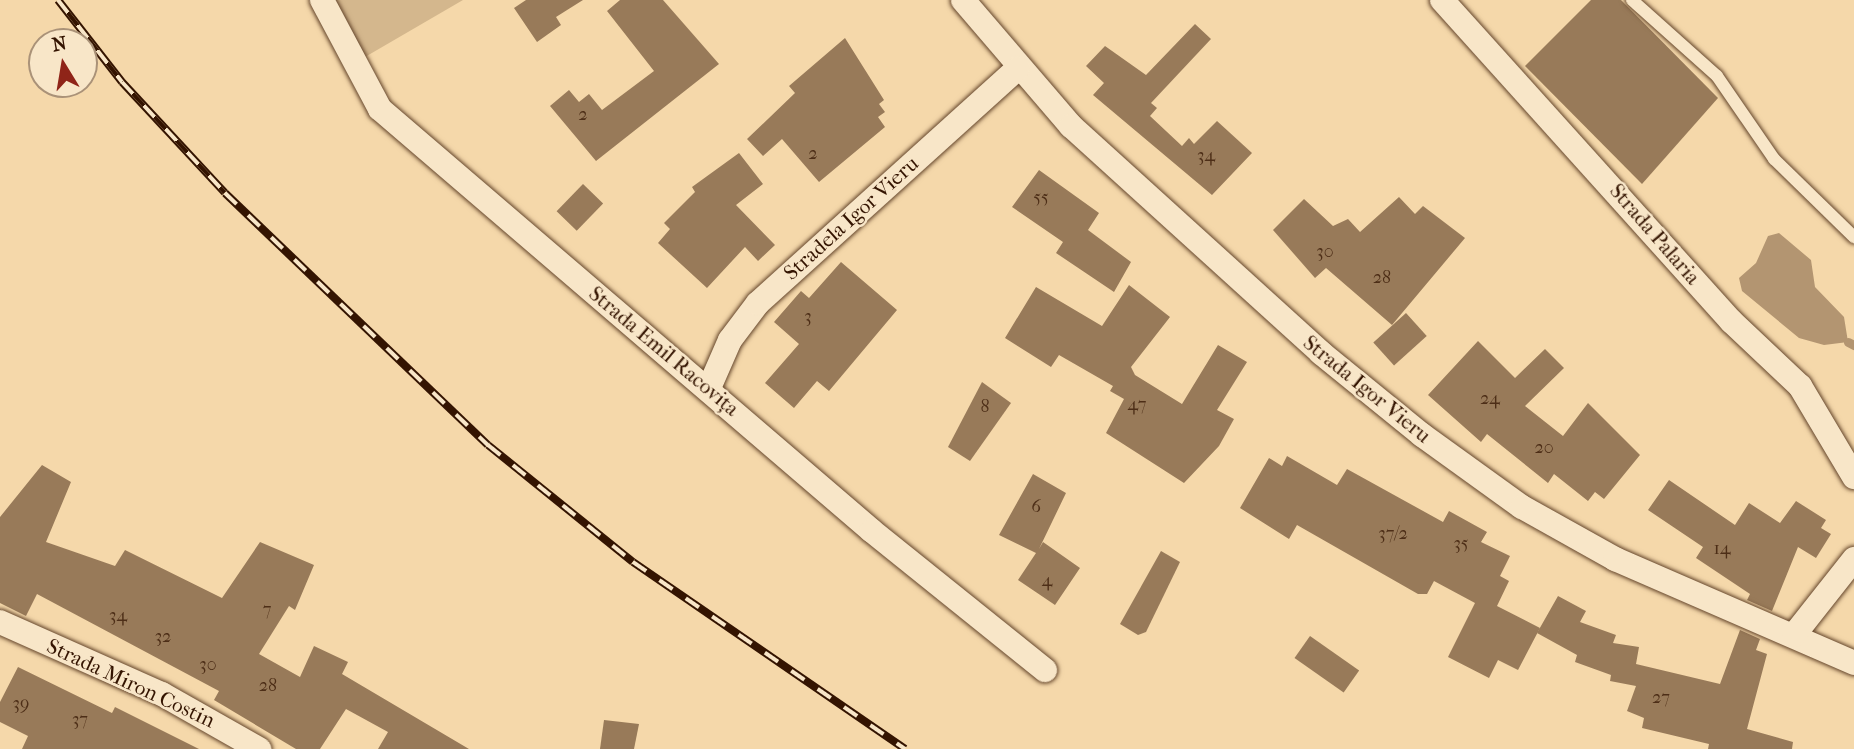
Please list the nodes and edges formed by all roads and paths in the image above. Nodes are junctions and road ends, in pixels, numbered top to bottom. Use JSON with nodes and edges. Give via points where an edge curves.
{"nodes":[{"id":1,"x":322,"y":0,"type":"edge"},
{"id":2,"x":963,"y":0,"type":"edge"},
{"id":3,"x":1442,"y":0,"type":"edge"},
{"id":4,"x":1632,"y":0,"type":"edge"},
{"id":5,"x":1018,"y":68,"type":"junction"},
{"id":6,"x":1854,"y":236,"type":"edge"},
{"id":7,"x":709,"y":388,"type":"junction"},
{"id":8,"x":1854,"y":477,"type":"edge"},
{"id":9,"x":1854,"y":559,"type":"edge"},
{"id":10,"x":0,"y":622,"type":"edge"},
{"id":11,"x":1794,"y":635,"type":"junction"},
{"id":12,"x":1854,"y":663,"type":"edge"},
{"id":13,"x":1045,"y":670,"type":"dead end"},
{"id":14,"x":259,"y":749,"type":"edge"}],
"edges":[{"from":1,"to":7,"type":"street","name":"Strada Emil Racovița","via":[[380,109]]},
{"from":2,"to":5,"type":"street","name":"Strada Igor Vieru"},
{"from":3,"to":8,"type":"street","name":"Strada Palaria","via":[[1731,321],[1800,386]]},
{"from":4,"to":6,"type":"lane","via":[[1717,76],[1774,159]]},
{"from":5,"to":7,"type":"street","name":"Stradela Igor Vieru","via":[[758,303],[730,340]]},
{"from":5,"to":11,"type":"street","name":"Strada Igor Vieru","via":[[1071,127],[1232,275],[1422,435],[1522,507],[1615,559]]},
{"from":7,"to":13,"type":"street","name":"Strada Emil Racovița","via":[[872,531]]},
{"from":9,"to":11,"type":"street"},
{"from":10,"to":14,"type":"street","name":"Strada Miron Costin","via":[[162,694]]},
{"from":11,"to":12,"type":"street","name":"Strada Igor Vieru"}]}
